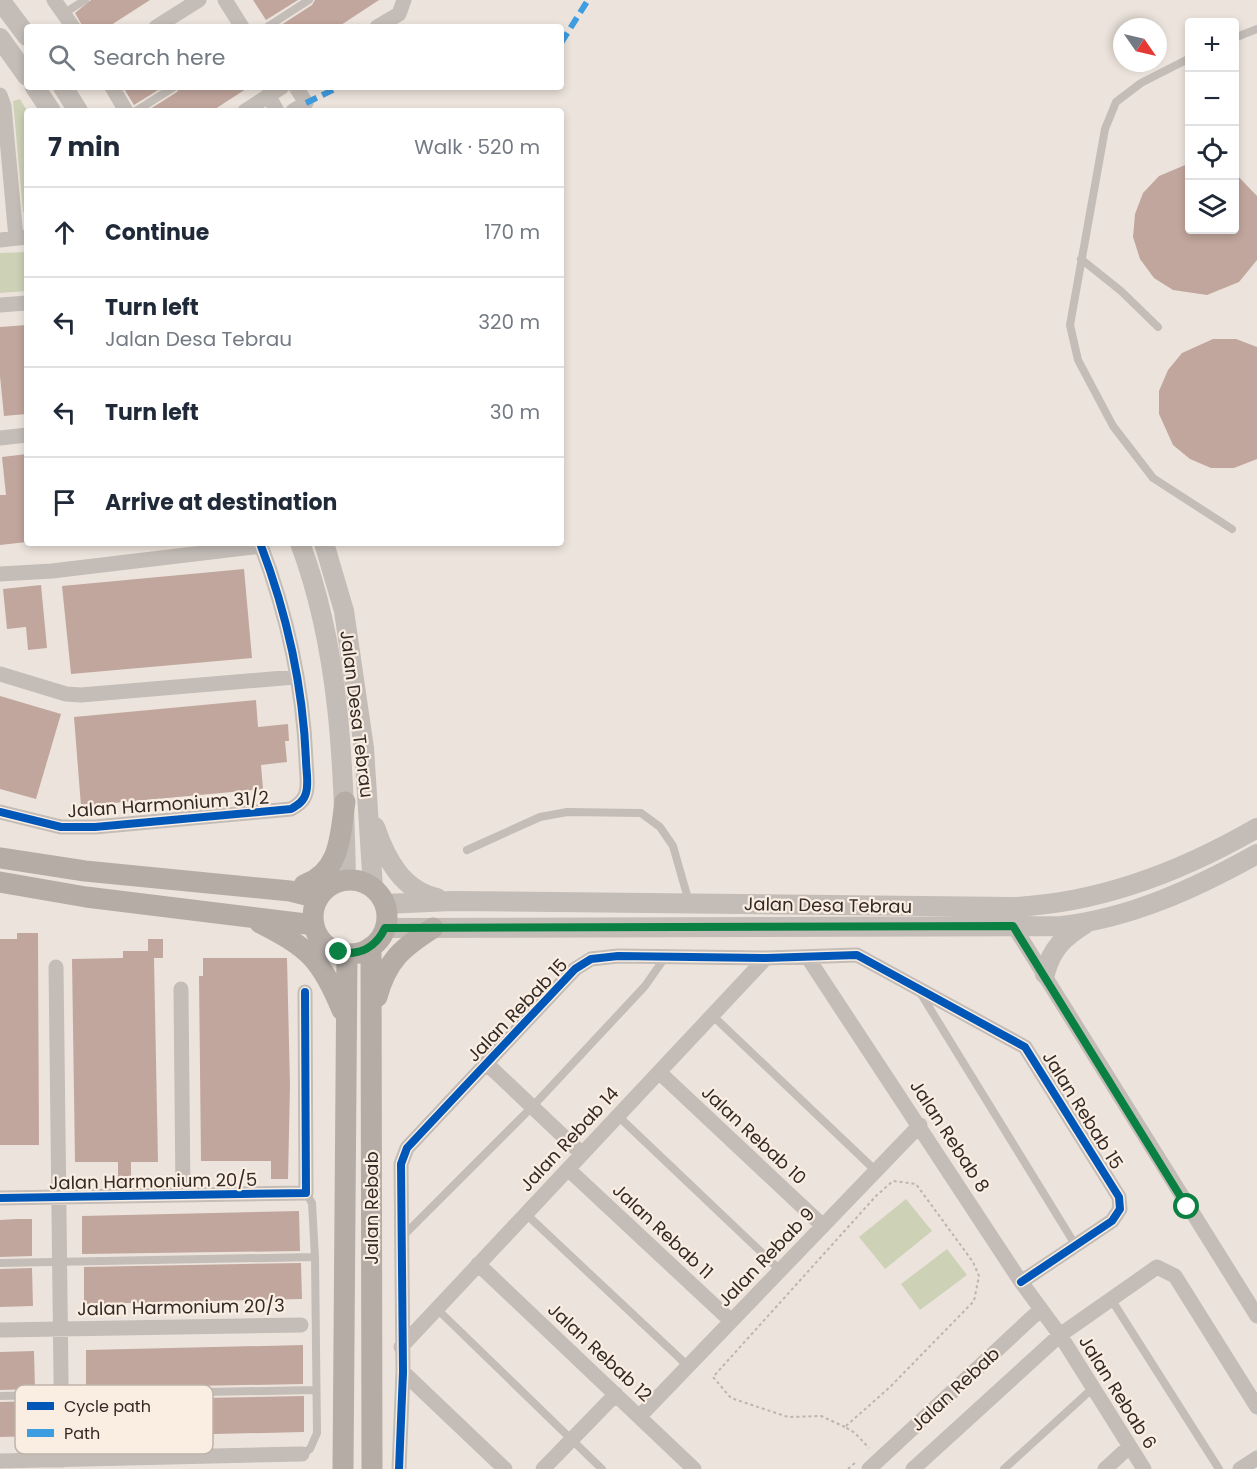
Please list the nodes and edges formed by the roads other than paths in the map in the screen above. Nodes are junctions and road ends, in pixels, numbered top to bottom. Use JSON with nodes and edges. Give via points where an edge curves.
{"nodes":[{"id":1,"x":0,"y":0,"type":"edge"},
{"id":2,"x":54,"y":0,"type":"edge"},
{"id":3,"x":85,"y":0,"type":"edge"},
{"id":4,"x":199,"y":0,"type":"edge"},
{"id":5,"x":225,"y":0,"type":"edge"},
{"id":6,"x":309,"y":0,"type":"edge"},
{"id":7,"x":404,"y":0,"type":"edge"},
{"id":8,"x":63,"y":14,"type":"junction"},
{"id":9,"x":71,"y":24,"type":"edge"},
{"id":10,"x":161,"y":24,"type":"edge"},
{"id":11,"x":240,"y":24,"type":"edge"},
{"id":12,"x":272,"y":24,"type":"edge"},
{"id":13,"x":382,"y":24,"type":"edge"},
{"id":14,"x":1257,"y":29,"type":"edge"},
{"id":15,"x":24,"y":32,"type":"edge"},
{"id":16,"x":1239,"y":36,"type":"edge"},
{"id":17,"x":0,"y":38,"type":"edge"},
{"id":18,"x":1185,"y":61,"type":"edge"},
{"id":19,"x":24,"y":72,"type":"edge"},
{"id":20,"x":36,"y":90,"type":"edge"},
{"id":21,"x":65,"y":90,"type":"edge"},
{"id":22,"x":114,"y":90,"type":"edge"},
{"id":23,"x":169,"y":90,"type":"edge"},
{"id":24,"x":276,"y":90,"type":"edge"},
{"id":25,"x":278,"y":90,"type":"edge"},
{"id":26,"x":296,"y":90,"type":"edge"},
{"id":27,"x":0,"y":95,"type":"edge"},
{"id":28,"x":299,"y":107,"type":"edge"},
{"id":29,"x":49,"y":108,"type":"edge"},
{"id":30,"x":76,"y":108,"type":"edge"},
{"id":31,"x":124,"y":108,"type":"edge"},
{"id":32,"x":141,"y":108,"type":"edge"},
{"id":33,"x":250,"y":108,"type":"edge"},
{"id":34,"x":277,"y":108,"type":"edge"},
{"id":35,"x":3,"y":127,"type":"edge"},
{"id":36,"x":22,"y":238,"type":"edge"},
{"id":37,"x":0,"y":240,"type":"edge"},
{"id":38,"x":1081,"y":259,"type":"junction"},
{"id":39,"x":24,"y":303,"type":"edge"},
{"id":40,"x":0,"y":305,"type":"edge"},
{"id":41,"x":1158,"y":327,"type":"dead end"},
{"id":42,"x":24,"y":435,"type":"edge"},
{"id":43,"x":0,"y":438,"type":"edge"},
{"id":44,"x":1232,"y":529,"type":"dead end"},
{"id":45,"x":246,"y":546,"type":"edge"},
{"id":46,"x":262,"y":546,"type":"edge"},
{"id":47,"x":301,"y":546,"type":"edge"},
{"id":48,"x":325,"y":546,"type":"edge"},
{"id":49,"x":0,"y":574,"type":"edge"},
{"id":50,"x":0,"y":674,"type":"edge"},
{"id":51,"x":295,"y":677,"type":"junction"},
{"id":52,"x":345,"y":802,"type":"junction"},
{"id":53,"x":369,"y":811,"type":"junction"},
{"id":54,"x":0,"y":812,"type":"edge"},
{"id":55,"x":1257,"y":828,"type":"edge"},
{"id":56,"x":467,"y":850,"type":"dead end"},
{"id":57,"x":1257,"y":854,"type":"edge"},
{"id":58,"x":0,"y":858,"type":"edge"},
{"id":59,"x":346,"y":880,"type":"junction"},
{"id":60,"x":0,"y":882,"type":"edge"},
{"id":61,"x":290,"y":891,"type":"junction"},
{"id":62,"x":379,"y":896,"type":"junction"},
{"id":63,"x":318,"y":898,"type":"junction"},
{"id":64,"x":452,"y":901,"type":"junction"},
{"id":65,"x":690,"y":904,"type":"junction"},
{"id":66,"x":1013,"y":916,"type":"junction"},
{"id":67,"x":249,"y":918,"type":"junction"},
{"id":68,"x":1088,"y":923,"type":"junction"},
{"id":69,"x":314,"y":925,"type":"junction"},
{"id":70,"x":385,"y":928,"type":"junction"},
{"id":71,"x":433,"y":928,"type":"junction"},
{"id":72,"x":371,"y":947,"type":"junction"},
{"id":73,"x":347,"y":954,"type":"junction"},
{"id":74,"x":666,"y":956,"type":"junction"},
{"id":75,"x":766,"y":958,"type":"junction"},
{"id":76,"x":808,"y":958,"type":"junction"},
{"id":77,"x":56,"y":968,"type":"dead end"},
{"id":78,"x":1045,"y":974,"type":"junction"},
{"id":79,"x":916,"y":985,"type":"junction"},
{"id":80,"x":181,"y":989,"type":"dead end"},
{"id":81,"x":305,"y":992,"type":"dead end"},
{"id":82,"x":712,"y":1015,"type":"junction"},
{"id":83,"x":346,"y":1019,"type":"junction"},
{"id":84,"x":370,"y":1022,"type":"junction"},
{"id":85,"x":486,"y":1063,"type":"junction"},
{"id":86,"x":659,"y":1072,"type":"junction"},
{"id":87,"x":532,"y":1107,"type":"junction"},
{"id":88,"x":618,"y":1116,"type":"junction"},
{"id":89,"x":920,"y":1125,"type":"junction"},
{"id":90,"x":582,"y":1154,"type":"junction"},
{"id":91,"x":568,"y":1169,"type":"junction"},
{"id":92,"x":876,"y":1171,"type":"junction"},
{"id":93,"x":306,"y":1193,"type":"junction"},
{"id":94,"x":183,"y":1195,"type":"junction"},
{"id":95,"x":59,"y":1197,"type":"junction"},
{"id":96,"x":0,"y":1198,"type":"edge"},
{"id":97,"x":526,"y":1214,"type":"junction"},
{"id":98,"x":823,"y":1226,"type":"junction"},
{"id":99,"x":401,"y":1238,"type":"junction"},
{"id":100,"x":1076,"y":1246,"type":"junction"},
{"id":101,"x":315,"y":1257,"type":"junction"},
{"id":102,"x":60,"y":1262,"type":"junction"},
{"id":103,"x":0,"y":1263,"type":"edge"},
{"id":104,"x":478,"y":1264,"type":"junction"},
{"id":105,"x":780,"y":1270,"type":"junction"},
{"id":106,"x":1021,"y":1282,"type":"junction"},
{"id":107,"x":1111,"y":1299,"type":"junction"},
{"id":108,"x":437,"y":1309,"type":"junction"},
{"id":109,"x":1041,"y":1309,"type":"junction"},
{"id":110,"x":1257,"y":1316,"type":"edge"},
{"id":111,"x":731,"y":1322,"type":"junction"},
{"id":112,"x":302,"y":1325,"type":"dead end"},
{"id":113,"x":61,"y":1329,"type":"junction"},
{"id":114,"x":0,"y":1330,"type":"edge"},
{"id":115,"x":1060,"y":1335,"type":"junction"},
{"id":116,"x":401,"y":1347,"type":"junction"},
{"id":117,"x":688,"y":1366,"type":"junction"},
{"id":118,"x":403,"y":1372,"type":"junction"},
{"id":119,"x":61,"y":1385,"type":"edge"},
{"id":120,"x":1093,"y":1388,"type":"junction"},
{"id":121,"x":315,"y":1390,"type":"junction"},
{"id":122,"x":213,"y":1392,"type":"edge"},
{"id":123,"x":616,"y":1394,"type":"junction"},
{"id":124,"x":0,"y":1396,"type":"edge"},
{"id":125,"x":15,"y":1396,"type":"edge"},
{"id":126,"x":1257,"y":1407,"type":"edge"},
{"id":127,"x":640,"y":1416,"type":"junction"},
{"id":128,"x":572,"y":1439,"type":"junction"},
{"id":129,"x":1129,"y":1447,"type":"junction"},
{"id":130,"x":62,"y":1454,"type":"edge"},
{"id":131,"x":302,"y":1454,"type":"joint"},
{"id":132,"x":1257,"y":1458,"type":"edge"},
{"id":133,"x":343,"y":1459,"type":"edge"},
{"id":134,"x":62,"y":1460,"type":"junction"},
{"id":135,"x":0,"y":1461,"type":"edge"},
{"id":136,"x":874,"y":1464,"type":"edge"},
{"id":137,"x":930,"y":1464,"type":"edge"},
{"id":138,"x":402,"y":1466,"type":"edge"},
{"id":139,"x":334,"y":1469,"type":"edge"},
{"id":140,"x":372,"y":1469,"type":"edge"},
{"id":141,"x":505,"y":1469,"type":"edge"},
{"id":142,"x":543,"y":1469,"type":"edge"},
{"id":143,"x":602,"y":1469,"type":"edge"},
{"id":144,"x":694,"y":1469,"type":"edge"},
{"id":145,"x":913,"y":1469,"type":"edge"},
{"id":146,"x":1004,"y":1469,"type":"edge"},
{"id":147,"x":1105,"y":1469,"type":"edge"},
{"id":148,"x":1144,"y":1469,"type":"edge"},
{"id":149,"x":1220,"y":1469,"type":"edge"},
{"id":150,"x":1240,"y":1469,"type":"edge"}],
"edges":[{"from":1,"to":15,"type":"street"},
{"from":2,"to":8,"type":"street"},
{"from":3,"to":8,"type":"lane"},
{"from":4,"to":10,"type":"street"},
{"from":5,"to":11,"type":"street"},
{"from":6,"to":12,"type":"lane"},
{"from":7,"to":13,"type":"street","via":[[399,14]]},
{"from":8,"to":9,"type":"street"},
{"from":14,"to":16,"type":"lane"},
{"from":17,"to":19,"type":"street"},
{"from":18,"to":38,"type":"lane","via":[[1141,83],[1116,102],[1105,129]]},
{"from":20,"to":29,"type":"street"},
{"from":21,"to":30,"type":"street"},
{"from":22,"to":31,"type":"street"},
{"from":23,"to":32,"type":"lane"},
{"from":24,"to":33,"type":"street"},
{"from":25,"to":34,"type":"street"},
{"from":26,"to":28,"type":"street"},
{"from":27,"to":35,"type":"street"},
{"from":35,"to":36,"type":"street"},
{"from":36,"to":37,"type":"street"},
{"from":38,"to":41,"type":"lane"},
{"from":38,"to":44,"type":"lane","via":[[1071,325],[1078,360],[1093,393],[1153,478]]},
{"from":39,"to":40,"type":"street"},
{"from":42,"to":43,"type":"street"},
{"from":45,"to":49,"type":"street","via":[[52,572]]},
{"from":46,"to":51,"type":"street","via":[[279,596]]},
{"from":47,"to":52,"type":"street","name":"Jalan Desa Tebrau","via":[[322,619],[335,690]]},
{"from":48,"to":53,"type":"street","name":"Jalan Desa Tebrau","via":[[344,611]]},
{"from":50,"to":51,"type":"street","via":[[81,695]]},
{"from":51,"to":54,"type":"street","name":"Jalan Harmonium 31/2","via":[[305,740],[307,792],[302,803],[291,809],[95,827],[61,827]]},
{"from":52,"to":59,"type":"street","name":"Jalan Desa Tebrau"},
{"from":52,"to":61,"type":"main road","via":[[332,865],[315,881]]},
{"from":53,"to":62,"type":"street","name":"Jalan Desa Tebrau"},
{"from":53,"to":64,"type":"street","via":[[382,847],[406,883],[423,895]]},
{"from":55,"to":66,"type":"street","name":"Jalan Desa Tebrau","via":[[1189,865],[1125,888]]},
{"from":56,"to":65,"type":"lane","via":[[540,817],[567,812],[641,813],[660,826],[673,846]]},
{"from":57,"to":68,"type":"street","name":"Jalan Desa Tebrau","via":[[1200,884]]},
{"from":58,"to":61,"type":"main road","via":[[85,871]]},
{"from":59,"to":62,"type":"main road","via":[[356,880]]},
{"from":59,"to":63,"type":"main road","via":[[330,886]]},
{"from":60,"to":67,"type":"main road"},
{"from":61,"to":63,"type":"main road"},
{"from":62,"to":64,"type":"street","name":"Jalan Desa Tebrau"},
{"from":62,"to":70,"type":"main road"},
{"from":63,"to":69,"type":"main road"},
{"from":64,"to":65,"type":"street","name":"Jalan Desa Tebrau"},
{"from":65,"to":66,"type":"street","name":"Jalan Desa Tebrau"},
{"from":66,"to":68,"type":"street","name":"Jalan Desa Tebrau"},
{"from":66,"to":71,"type":"street","name":"Jalan Desa Tebrau"},
{"from":66,"to":78,"type":"street"},
{"from":67,"to":69,"type":"main road"},
{"from":67,"to":83,"type":"main road","via":[[297,942],[317,961],[332,984]]},
{"from":68,"to":78,"type":"street","via":[[1055,948]]},
{"from":69,"to":73,"type":"main road","via":[[326,945]]},
{"from":70,"to":71,"type":"street","name":"Jalan Desa Tebrau"},
{"from":70,"to":72,"type":"main road"},
{"from":71,"to":84,"type":"main road","via":[[392,960],[381,981]]},
{"from":72,"to":73,"type":"main road"},
{"from":72,"to":84,"type":"main road","name":"Jalan Rebab"},
{"from":73,"to":83,"type":"main road"},
{"from":74,"to":75,"type":"street","name":"Jalan Rebab 15"},
{"from":74,"to":85,"type":"street","name":"Jalan Rebab 15","via":[[591,959],[575,969]]},
{"from":74,"to":87,"type":"lane","via":[[645,986]]},
{"from":75,"to":76,"type":"street","name":"Jalan Rebab 15"},
{"from":75,"to":82,"type":"street","name":"Jalan Rebab 14"},
{"from":76,"to":79,"type":"street","name":"Jalan Rebab 15","via":[[857,955]]},
{"from":76,"to":89,"type":"street","name":"Jalan Rebab 8"},
{"from":77,"to":95,"type":"street"},
{"from":78,"to":110,"type":"street"},
{"from":79,"to":100,"type":"lane"},
{"from":79,"to":100,"type":"street","name":"Jalan Rebab 15","via":[[1025,1047],[1119,1197],[1120,1209],[1112,1221]]},
{"from":80,"to":94,"type":"street"},
{"from":81,"to":93,"type":"street"},
{"from":82,"to":86,"type":"street","name":"Jalan Rebab 14"},
{"from":82,"to":92,"type":"lane"},
{"from":83,"to":133,"type":"main road"},
{"from":84,"to":140,"type":"main road","name":"Jalan Rebab"},
{"from":85,"to":87,"type":"street"},
{"from":85,"to":99,"type":"street","name":"Jalan Rebab 15","via":[[407,1148],[401,1164]]},
{"from":86,"to":88,"type":"street","name":"Jalan Rebab 14"},
{"from":86,"to":98,"type":"street","name":"Jalan Rebab 10"},
{"from":87,"to":90,"type":"street"},
{"from":87,"to":99,"type":"lane"},
{"from":88,"to":90,"type":"street","name":"Jalan Rebab 14"},
{"from":88,"to":105,"type":"lane"},
{"from":89,"to":92,"type":"street","name":"Jalan Rebab 9"},
{"from":89,"to":106,"type":"street","name":"Jalan Rebab 8"},
{"from":90,"to":91,"type":"street","name":"Jalan Rebab 14"},
{"from":91,"to":97,"type":"street","name":"Jalan Rebab 14"},
{"from":91,"to":111,"type":"street","name":"Jalan Rebab 11"},
{"from":92,"to":98,"type":"street","name":"Jalan Rebab 9"},
{"from":93,"to":94,"type":"street","name":"Jalan Harmonium 20/5"},
{"from":93,"to":101,"type":"lane","via":[[312,1203]]},
{"from":94,"to":95,"type":"street","name":"Jalan Harmonium 20/5"},
{"from":95,"to":96,"type":"street","name":"Jalan Harmonium 20/5"},
{"from":95,"to":102,"type":"street"},
{"from":97,"to":104,"type":"street","name":"Jalan Rebab 14"},
{"from":97,"to":117,"type":"lane"},
{"from":98,"to":105,"type":"street","name":"Jalan Rebab 9"},
{"from":99,"to":116,"type":"street","name":"Jalan Rebab 15"},
{"from":100,"to":106,"type":"street","name":"Jalan Rebab 15"},
{"from":101,"to":102,"type":"lane"},
{"from":101,"to":121,"type":"lane"},
{"from":102,"to":103,"type":"lane"},
{"from":102,"to":113,"type":"street"},
{"from":104,"to":108,"type":"street","name":"Jalan Rebab 14"},
{"from":104,"to":123,"type":"street","name":"Jalan Rebab 12"},
{"from":105,"to":111,"type":"street","name":"Jalan Rebab 9"},
{"from":106,"to":109,"type":"street","name":"Jalan Rebab 8"},
{"from":107,"to":115,"type":"street"},
{"from":107,"to":126,"type":"street","via":[[1157,1267],[1175,1276]]},
{"from":107,"to":149,"type":"lane"},
{"from":108,"to":116,"type":"street","name":"Jalan Rebab 14"},
{"from":108,"to":128,"type":"lane"},
{"from":109,"to":115,"type":"street","name":"Jalan Rebab 8"},
{"from":109,"to":136,"type":"street","name":"Jalan Rebab"},
{"from":111,"to":117,"type":"street","name":"Jalan Rebab 9"},
{"from":112,"to":113,"type":"street","name":"Jalan Harmonium 20/3"},
{"from":113,"to":114,"type":"street","name":"Jalan Harmonium 20/3"},
{"from":113,"to":119,"type":"street"},
{"from":115,"to":120,"type":"street","name":"Jalan Rebab 6"},
{"from":115,"to":137,"type":"street"},
{"from":116,"to":118,"type":"street","name":"Jalan Rebab 15"},
{"from":117,"to":127,"type":"street","name":"Jalan Rebab 9"},
{"from":118,"to":138,"type":"street","name":"Jalan Rebab 15"},
{"from":118,"to":141,"type":"street"},
{"from":120,"to":129,"type":"street","name":"Jalan Rebab 6"},
{"from":120,"to":146,"type":"lane"},
{"from":121,"to":122,"type":"lane"},
{"from":121,"to":131,"type":"lane","via":[[316,1433],[310,1449]]},
{"from":123,"to":127,"type":"street","name":"Jalan Rebab 12"},
{"from":123,"to":128,"type":"street"},
{"from":124,"to":125,"type":"lane"},
{"from":127,"to":144,"type":"street","name":"Jalan Rebab 12"},
{"from":128,"to":142,"type":"street"},
{"from":128,"to":143,"type":"lane"},
{"from":129,"to":147,"type":"street"},
{"from":129,"to":148,"type":"street","name":"Jalan Rebab 6"},
{"from":130,"to":134,"type":"street"},
{"from":131,"to":134,"type":"street"},
{"from":132,"to":150,"type":"street"},
{"from":133,"to":139,"type":"main road"},
{"from":134,"to":135,"type":"street"},
{"from":137,"to":145,"type":"street"}]}
